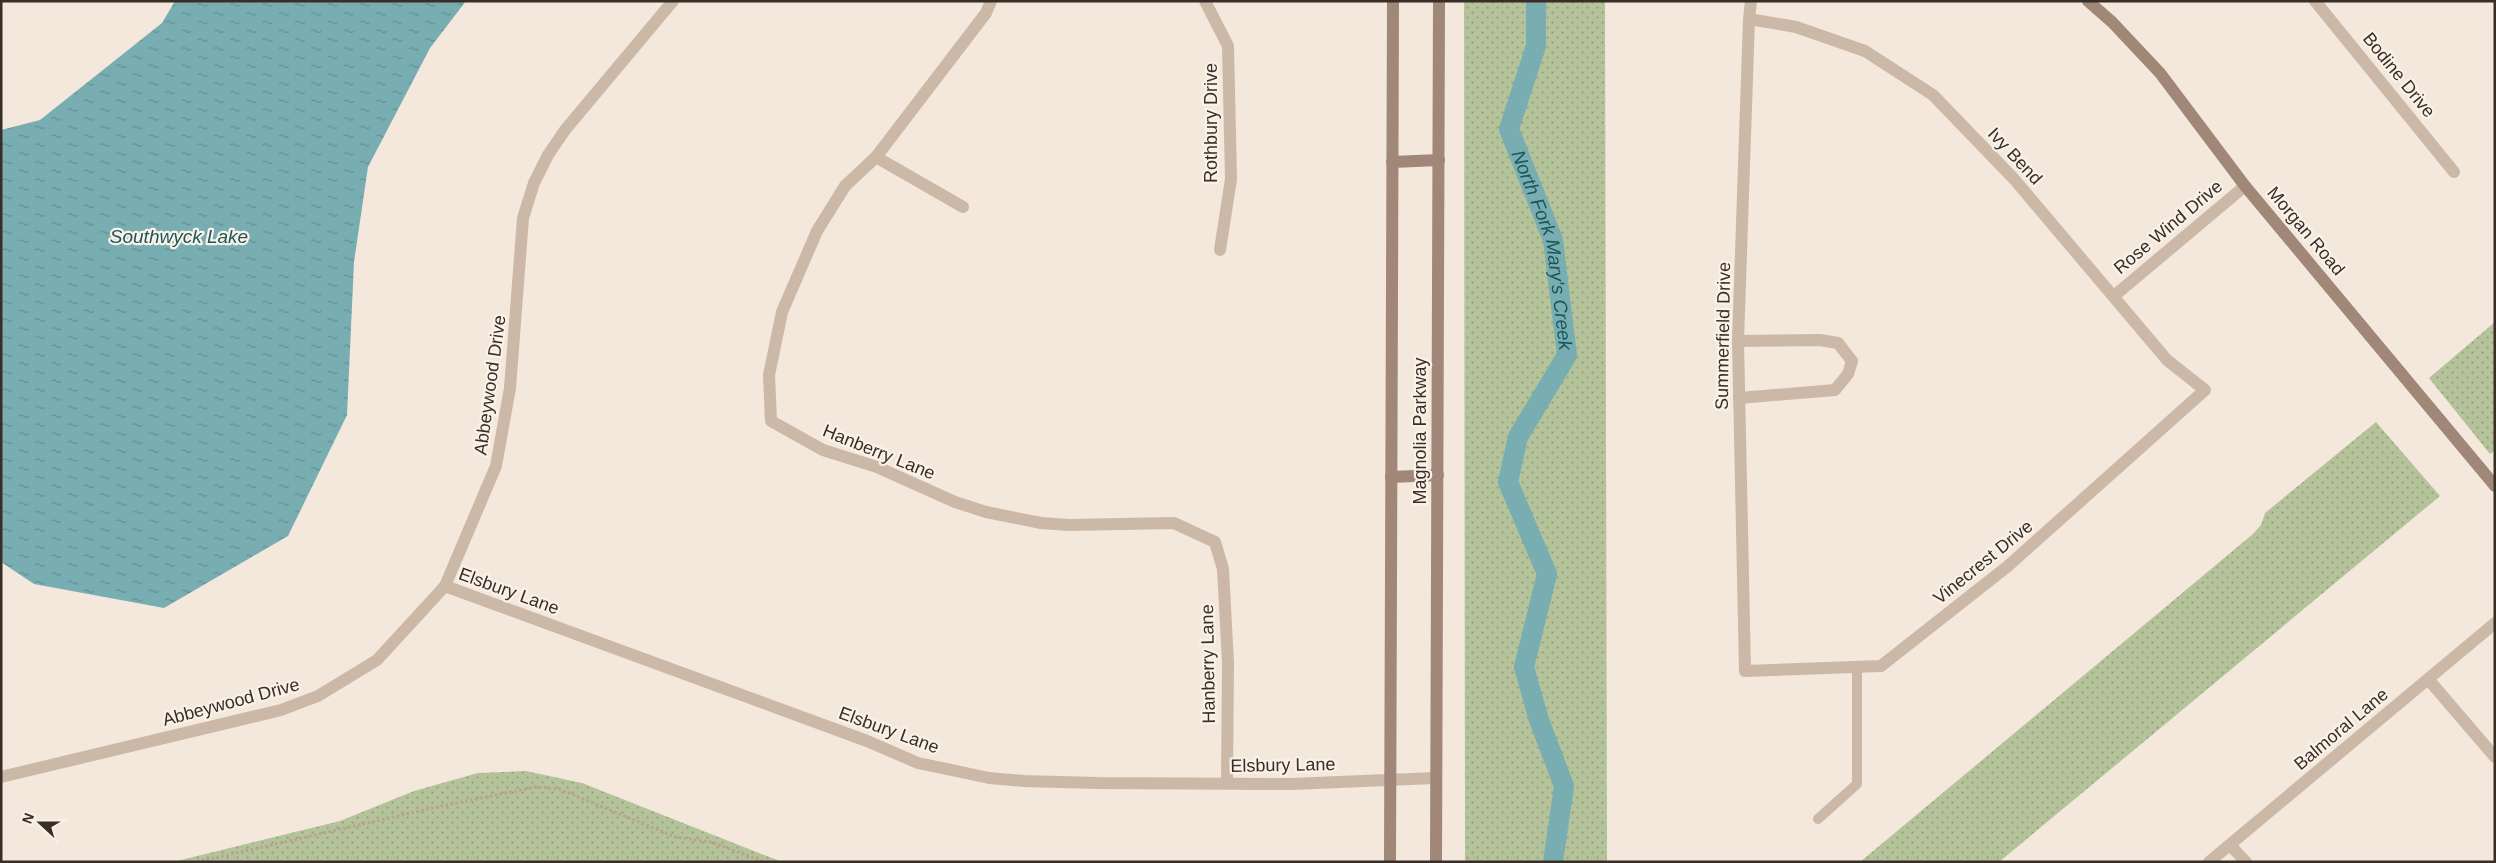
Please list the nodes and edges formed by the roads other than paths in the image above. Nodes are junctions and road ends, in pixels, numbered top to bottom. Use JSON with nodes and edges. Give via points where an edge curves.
{"nodes":[{"id":1,"x":673,"y":1,"type":"edge"},
{"id":2,"x":991,"y":1,"type":"edge"},
{"id":3,"x":1205,"y":1,"type":"edge"},
{"id":4,"x":1392,"y":1,"type":"edge"},
{"id":5,"x":1440,"y":1,"type":"edge"},
{"id":6,"x":1751,"y":1,"type":"edge"},
{"id":7,"x":2088,"y":1,"type":"edge"},
{"id":8,"x":2315,"y":1,"type":"edge"},
{"id":9,"x":1749,"y":19,"type":"junction"},
{"id":10,"x":876,"y":157,"type":"junction"},
{"id":11,"x":1439,"y":160,"type":"junction"},
{"id":12,"x":1392,"y":162,"type":"junction"},
{"id":13,"x":2454,"y":172,"type":"dead end"},
{"id":14,"x":2245,"y":186,"type":"junction"},
{"id":15,"x":963,"y":206,"type":"dead end"},
{"id":16,"x":1220,"y":250,"type":"dead end"},
{"id":17,"x":2114,"y":296,"type":"junction"},
{"id":18,"x":1738,"y":341,"type":"junction"},
{"id":19,"x":2205,"y":390,"type":"joint"},
{"id":20,"x":1739,"y":398,"type":"junction"},
{"id":21,"x":1438,"y":475,"type":"junction"},
{"id":22,"x":1391,"y":477,"type":"junction"},
{"id":23,"x":2495,"y":486,"type":"edge"},
{"id":24,"x":445,"y":586,"type":"junction"},
{"id":25,"x":2495,"y":623,"type":"edge"},
{"id":26,"x":1857,"y":667,"type":"junction"},
{"id":27,"x":1745,"y":671,"type":"joint"},
{"id":28,"x":2428,"y":678,"type":"junction"},
{"id":29,"x":2495,"y":758,"type":"edge"},
{"id":30,"x":1,"y":776,"type":"edge"},
{"id":31,"x":1435,"y":778,"type":"junction"},
{"id":32,"x":1390,"y":780,"type":"junction"},
{"id":33,"x":1227,"y":783,"type":"junction"},
{"id":34,"x":1818,"y":819,"type":"dead end"},
{"id":35,"x":2230,"y":845,"type":"junction"},
{"id":36,"x":1390,"y":862,"type":"edge"},
{"id":37,"x":1436,"y":862,"type":"edge"},
{"id":38,"x":2209,"y":862,"type":"edge"},
{"id":39,"x":2246,"y":862,"type":"edge"}],
"edges":[{"from":1,"to":24,"type":"street","name":"Abbeywood Drive","via":[[565,130],[534,183],[523,218],[510,388],[496,466]]},
{"from":2,"to":10,"type":"street","name":"Hanberry Lane","via":[[986,13]]},
{"from":3,"to":16,"type":"street","name":"Rothbury Drive","via":[[1228,46],[1231,179]]},
{"from":4,"to":12,"type":"main road","name":"Magnolia Parkway"},
{"from":5,"to":11,"type":"main road","name":"Magnolia Parkway"},
{"from":6,"to":9,"type":"street","name":"Summerfield Drive"},
{"from":7,"to":14,"type":"main road","name":"Morgan Road","via":[[2160,73]]},
{"from":8,"to":13,"type":"street","name":"Bodine Drive"},
{"from":9,"to":17,"type":"street","name":"Ivy Bend","via":[[1796,27],[1866,51],[1933,95],[2014,179]]},
{"from":9,"to":18,"type":"street","name":"Summerfield Drive"},
{"from":10,"to":15,"type":"street"},
{"from":10,"to":33,"type":"street","name":"Hanberry Lane","via":[[846,186],[817,231],[782,312],[770,375],[771,421],[823,450],[877,467],[925,490],[986,512],[1041,523],[1174,522],[1215,542],[1223,569],[1228,663]]},
{"from":11,"to":12,"type":"main road"},
{"from":11,"to":21,"type":"main road","name":"Magnolia Parkway"},
{"from":12,"to":22,"type":"main road","name":"Magnolia Parkway"},
{"from":14,"to":17,"type":"street","name":"Rose Wind Drive"},
{"from":14,"to":23,"type":"main road","name":"Morgan Road"},
{"from":17,"to":19,"type":"street","name":"Ivy Bend","via":[[2167,360]]},
{"from":18,"to":20,"type":"street","name":"Summerfield Drive"},
{"from":18,"to":20,"type":"street","via":[[1838,342],[1852,362],[1848,374],[1835,390]]},
{"from":19,"to":26,"type":"street","name":"Vinecrest Drive","via":[[2008,566],[1880,666]]},
{"from":20,"to":27,"type":"street","name":"Summerfield Drive"},
{"from":21,"to":22,"type":"main road"},
{"from":21,"to":31,"type":"main road","name":"Magnolia Parkway"},
{"from":22,"to":32,"type":"main road","name":"Magnolia Parkway"},
{"from":24,"to":30,"type":"street","name":"Abbeywood Drive","via":[[378,660],[318,696],[281,710]]},
{"from":24,"to":33,"type":"street","name":"Elsbury Lane","via":[[868,741],[918,763],[990,778],[1024,781]]},
{"from":25,"to":28,"type":"street","name":"Balmoral Lane"},
{"from":26,"to":27,"type":"street","name":"Vinecrest Drive"},
{"from":26,"to":34,"type":"lane","via":[[1858,784]]},
{"from":28,"to":29,"type":"street"},
{"from":28,"to":35,"type":"street","name":"Balmoral Lane"},
{"from":31,"to":32,"type":"street","name":"Elsbury Lane"},
{"from":31,"to":37,"type":"main road","name":"Magnolia Parkway"},
{"from":32,"to":33,"type":"street","name":"Elsbury Lane"},
{"from":32,"to":36,"type":"main road","name":"Magnolia Parkway"},
{"from":35,"to":38,"type":"street","name":"Balmoral Lane"},
{"from":35,"to":39,"type":"street"}]}
